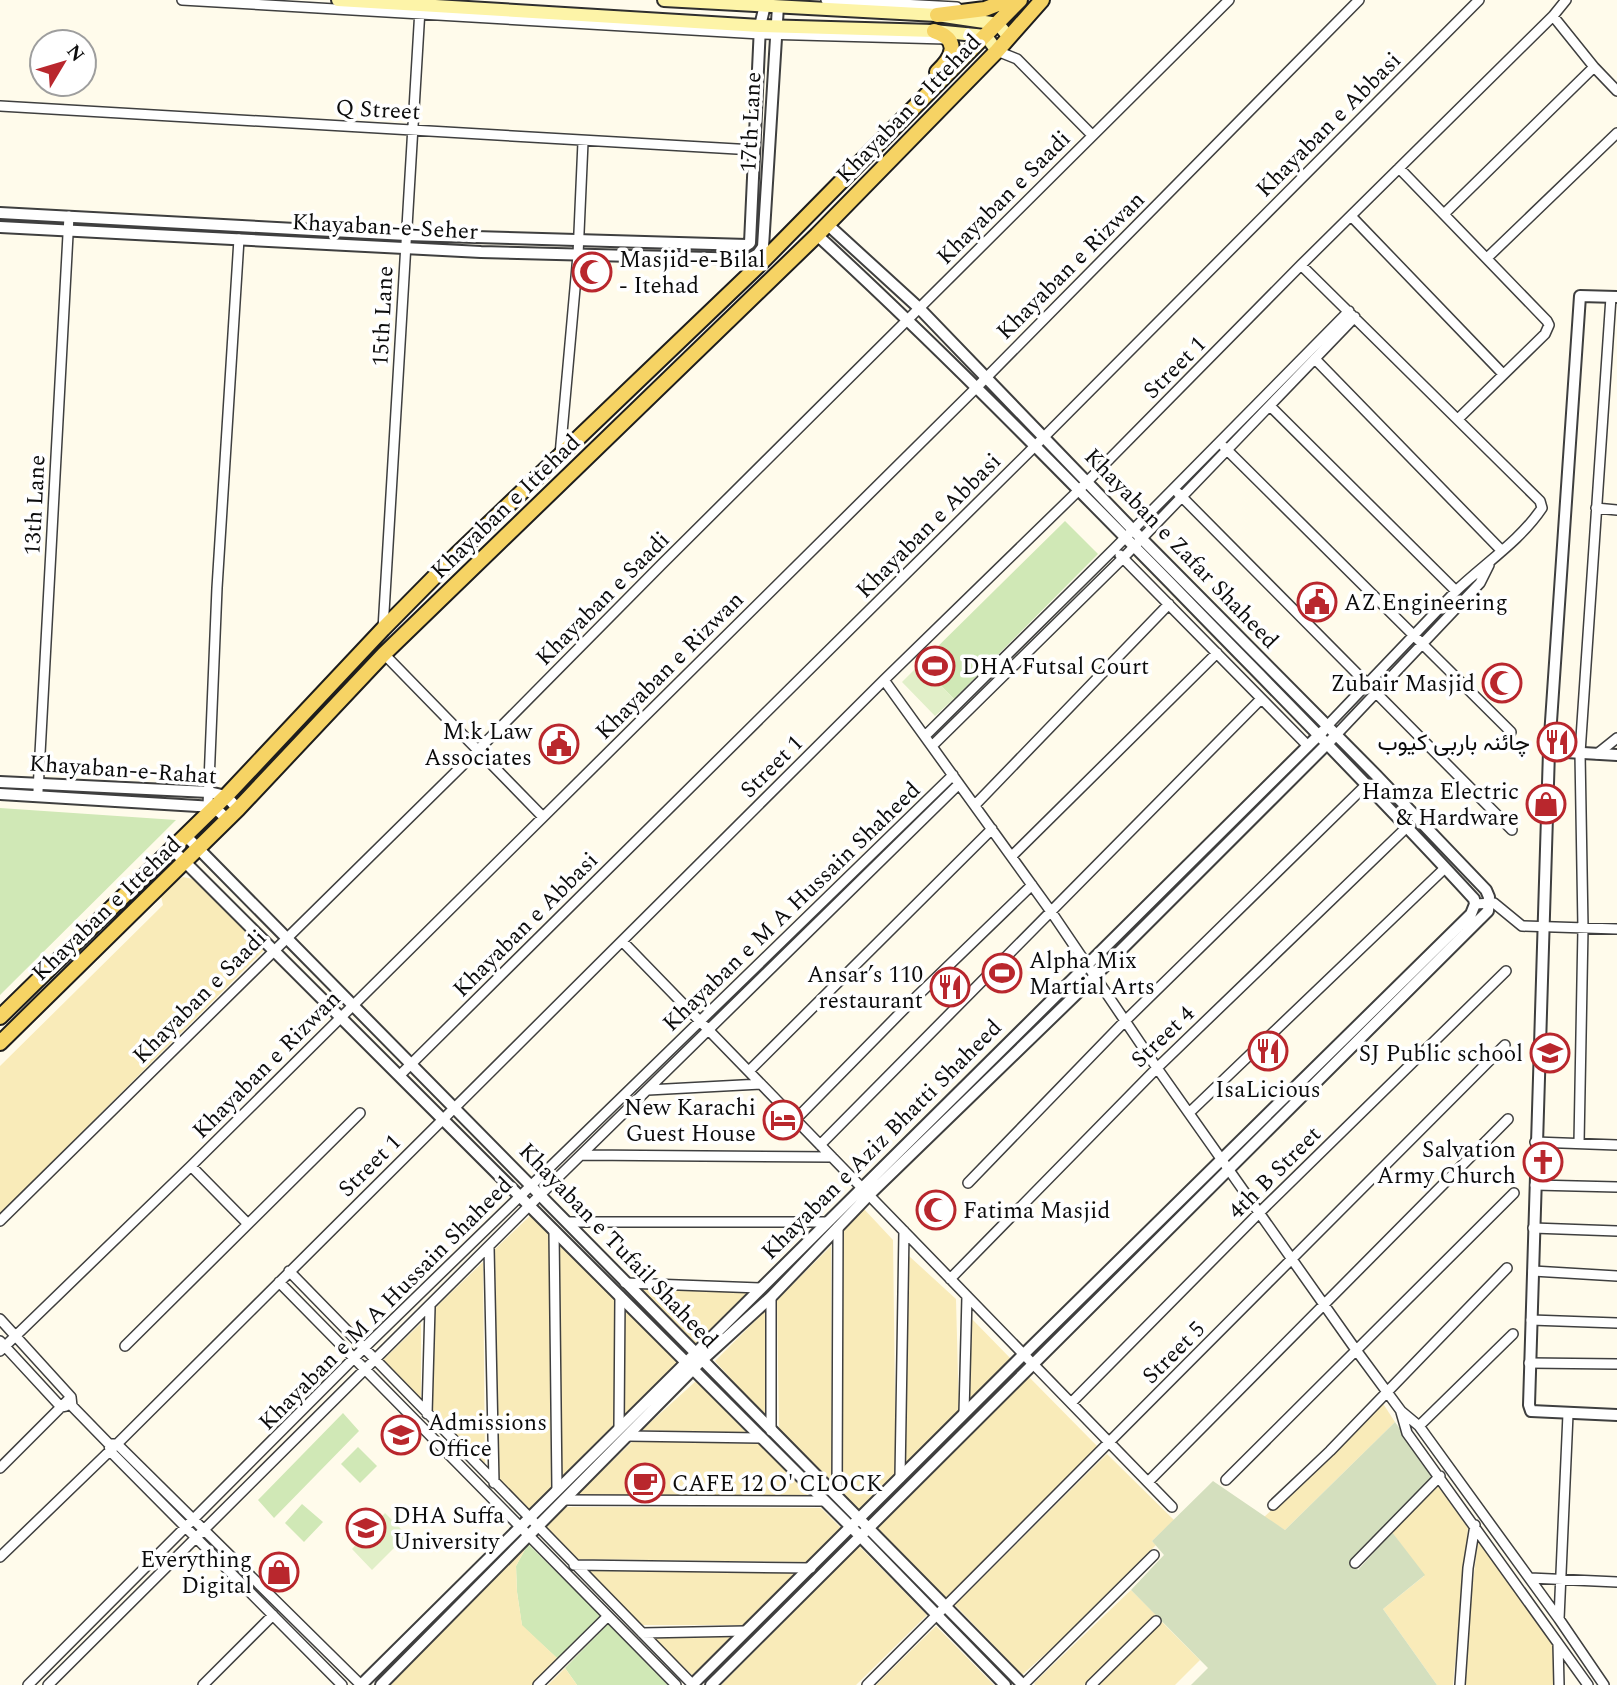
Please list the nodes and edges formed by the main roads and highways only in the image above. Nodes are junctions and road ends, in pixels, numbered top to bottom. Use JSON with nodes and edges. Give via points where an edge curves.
{"nodes":[{"id":1,"x":338,"y":0,"type":"edge"},
{"id":2,"x":664,"y":0,"type":"edge"},
{"id":3,"x":1008,"y":0,"type":"edge"},
{"id":4,"x":1020,"y":0,"type":"edge"},
{"id":5,"x":1042,"y":0,"type":"edge"},
{"id":6,"x":771,"y":3,"type":"edge"},
{"id":7,"x":420,"y":6,"type":"edge"},
{"id":8,"x":937,"y":15,"type":"junction"},
{"id":9,"x":998,"y":24,"type":"junction"},
{"id":10,"x":934,"y":31,"type":"junction"},
{"id":11,"x":986,"y":36,"type":"junction"},
{"id":12,"x":1008,"y":36,"type":"junction"},
{"id":13,"x":997,"y":51,"type":"junction"},
{"id":14,"x":926,"y":97,"type":"junction"},
{"id":15,"x":0,"y":1017,"type":"edge"},
{"id":16,"x":0,"y":1043,"type":"edge"}],
"edges":[{"from":1,"to":7,"type":"main road"},
{"from":2,"to":6,"type":"main road"},
{"from":3,"to":8,"type":"main road","via":[[985,9]]},
{"from":4,"to":9,"type":"main road","name":"Khayaban e Ittehad"},
{"from":5,"to":12,"type":"main road","name":"Khayaban e Ittehad"},
{"from":6,"to":8,"type":"main road"},
{"from":7,"to":10,"type":"main road","via":[[760,30]]},
{"from":8,"to":9,"type":"main road"},
{"from":9,"to":11,"type":"main road","name":"Khayaban e Ittehad"},
{"from":9,"to":12,"type":"main road"},
{"from":10,"to":11,"type":"main road"},
{"from":10,"to":14,"type":"main road","via":[[948,40],[952,49],[950,59],[927,82]]},
{"from":11,"to":13,"type":"main road"},
{"from":11,"to":14,"type":"main road","name":"Khayaban e Ittehad"},
{"from":12,"to":13,"type":"main road","name":"Khayaban e Ittehad"},
{"from":13,"to":16,"type":"main road","name":"Khayaban e Ittehad","via":[[817,235],[384,654],[238,809]]},
{"from":14,"to":15,"type":"main road","name":"Khayaban e Ittehad","via":[[383,629],[226,796]]}]}
